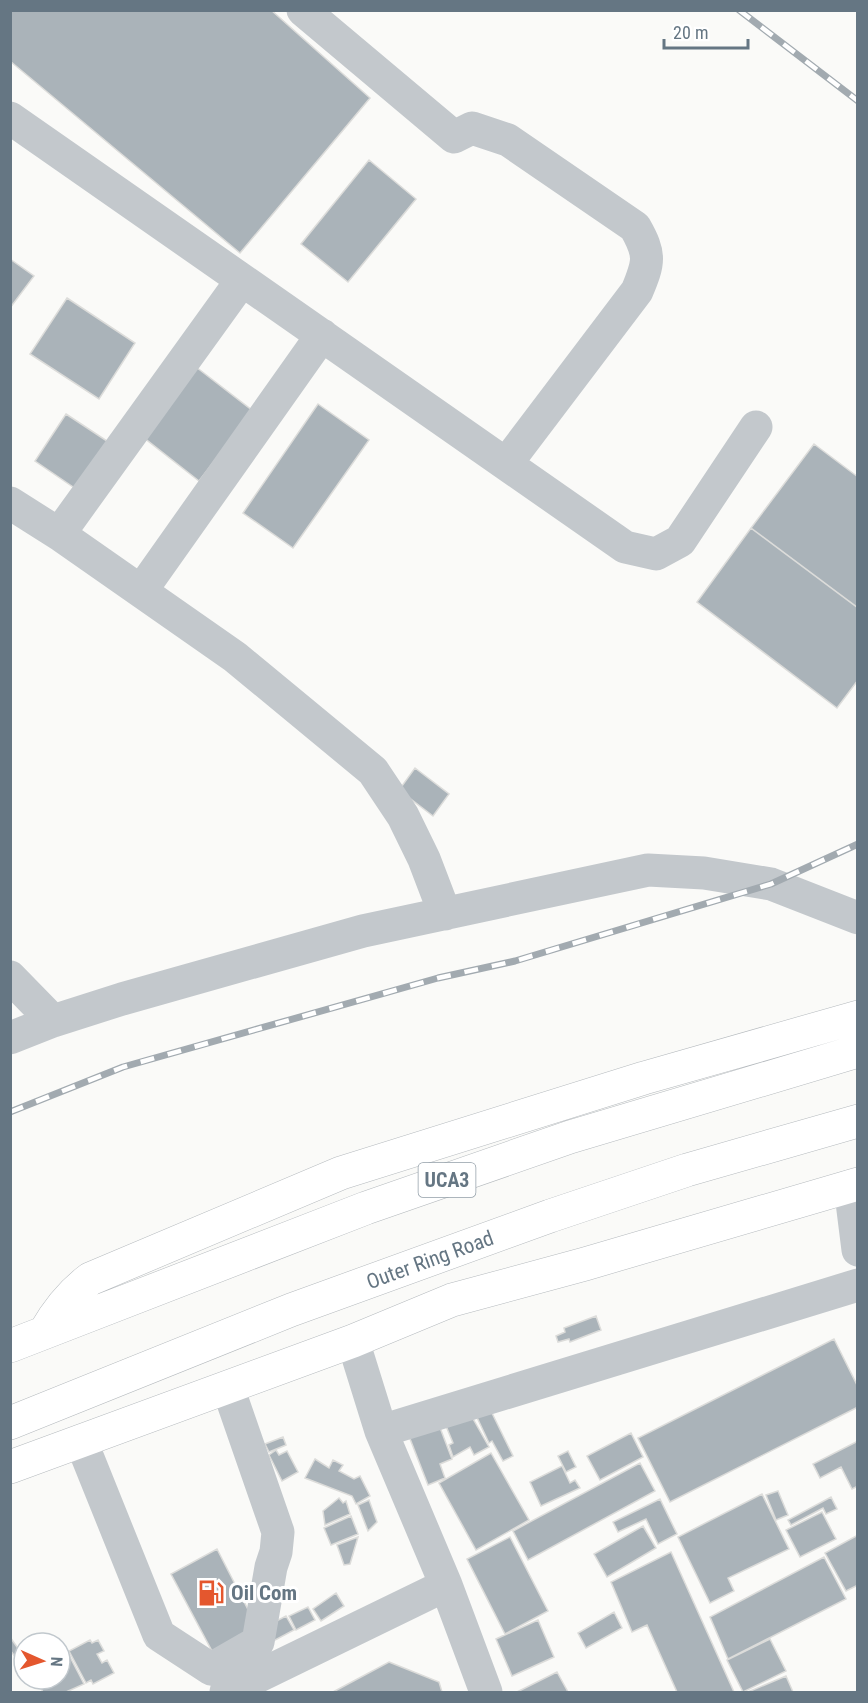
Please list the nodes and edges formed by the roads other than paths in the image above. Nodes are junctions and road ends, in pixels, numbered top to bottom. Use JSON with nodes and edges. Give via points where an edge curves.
{"nodes":[{"id":1,"x":303,"y":10,"type":"edge"},
{"id":2,"x":10,"y":118,"type":"edge"},
{"id":3,"x":242,"y":280,"type":"junction"},
{"id":4,"x":322,"y":335,"type":"junction"},
{"id":5,"x":756,"y":427,"type":"dead end"},
{"id":6,"x":506,"y":464,"type":"junction"},
{"id":7,"x":10,"y":503,"type":"edge"},
{"id":8,"x":59,"y":534,"type":"junction"},
{"id":9,"x":141,"y":591,"type":"junction"},
{"id":10,"x":445,"y":914,"type":"junction"},
{"id":11,"x":858,"y":918,"type":"edge"},
{"id":12,"x":10,"y":976,"type":"edge"},
{"id":13,"x":858,"y":1017,"type":"edge"},
{"id":14,"x":53,"y":1021,"type":"junction"},
{"id":15,"x":10,"y":1038,"type":"edge"},
{"id":16,"x":858,"y":1051,"type":"edge"},
{"id":17,"x":858,"y":1121,"type":"edge"},
{"id":18,"x":854,"y":1185,"type":"edge"},
{"id":19,"x":858,"y":1250,"type":"edge"},
{"id":20,"x":858,"y":1285,"type":"edge"},
{"id":21,"x":45,"y":1332,"type":"junction"},
{"id":22,"x":353,"y":1341,"type":"junction"},
{"id":23,"x":10,"y":1346,"type":"edge"},
{"id":24,"x":228,"y":1388,"type":"junction"},
{"id":25,"x":10,"y":1422,"type":"edge"},
{"id":26,"x":381,"y":1431,"type":"junction"},
{"id":27,"x":81,"y":1441,"type":"junction"},
{"id":28,"x":10,"y":1467,"type":"edge"},
{"id":29,"x":446,"y":1585,"type":"junction"},
{"id":30,"x":226,"y":1692,"type":"edge"},
{"id":31,"x":486,"y":1692,"type":"edge"}],
"edges":[{"from":1,"to":6,"type":"street","via":[[454,137],[472,128],[508,140],[635,227],[646,246],[647,267],[637,291]]},
{"from":2,"to":3,"type":"street"},
{"from":3,"to":4,"type":"street"},
{"from":3,"to":8,"type":"street"},
{"from":4,"to":6,"type":"street"},
{"from":4,"to":9,"type":"street"},
{"from":5,"to":6,"type":"street","via":[[680,541],[656,554],[625,547]]},
{"from":7,"to":8,"type":"street"},
{"from":8,"to":9,"type":"street"},
{"from":9,"to":10,"type":"street","via":[[235,657],[373,771],[424,859]]},
{"from":10,"to":11,"type":"street","via":[[648,870],[704,873],[771,884]]},
{"from":10,"to":14,"type":"street","via":[[363,931]]},
{"from":12,"to":14,"type":"street"},
{"from":13,"to":21,"type":"main road","number":"UCA3","via":[[644,1078],[341,1173],[90,1279],[58,1310]]},
{"from":14,"to":15,"type":"street"},
{"from":16,"to":21,"type":"main road","number":"UCA3","via":[[581,1134],[398,1197]]},
{"from":17,"to":25,"type":"main road","name":"Outer Ring Road","via":[[687,1170],[550,1216],[291,1311]]},
{"from":18,"to":19,"type":"street"},
{"from":18,"to":22,"type":"main road","via":[[452,1300]]},
{"from":20,"to":26,"type":"street"},
{"from":21,"to":23,"type":"main road","number":"UCA3"},
{"from":22,"to":24,"type":"main road"},
{"from":22,"to":26,"type":"street"},
{"from":24,"to":27,"type":"main road"},
{"from":24,"to":27,"type":"street","via":[[278,1532],[258,1642],[211,1669],[159,1635]]},
{"from":26,"to":29,"type":"street"},
{"from":27,"to":28,"type":"main road"},
{"from":29,"to":30,"type":"street"},
{"from":29,"to":31,"type":"street"}]}
